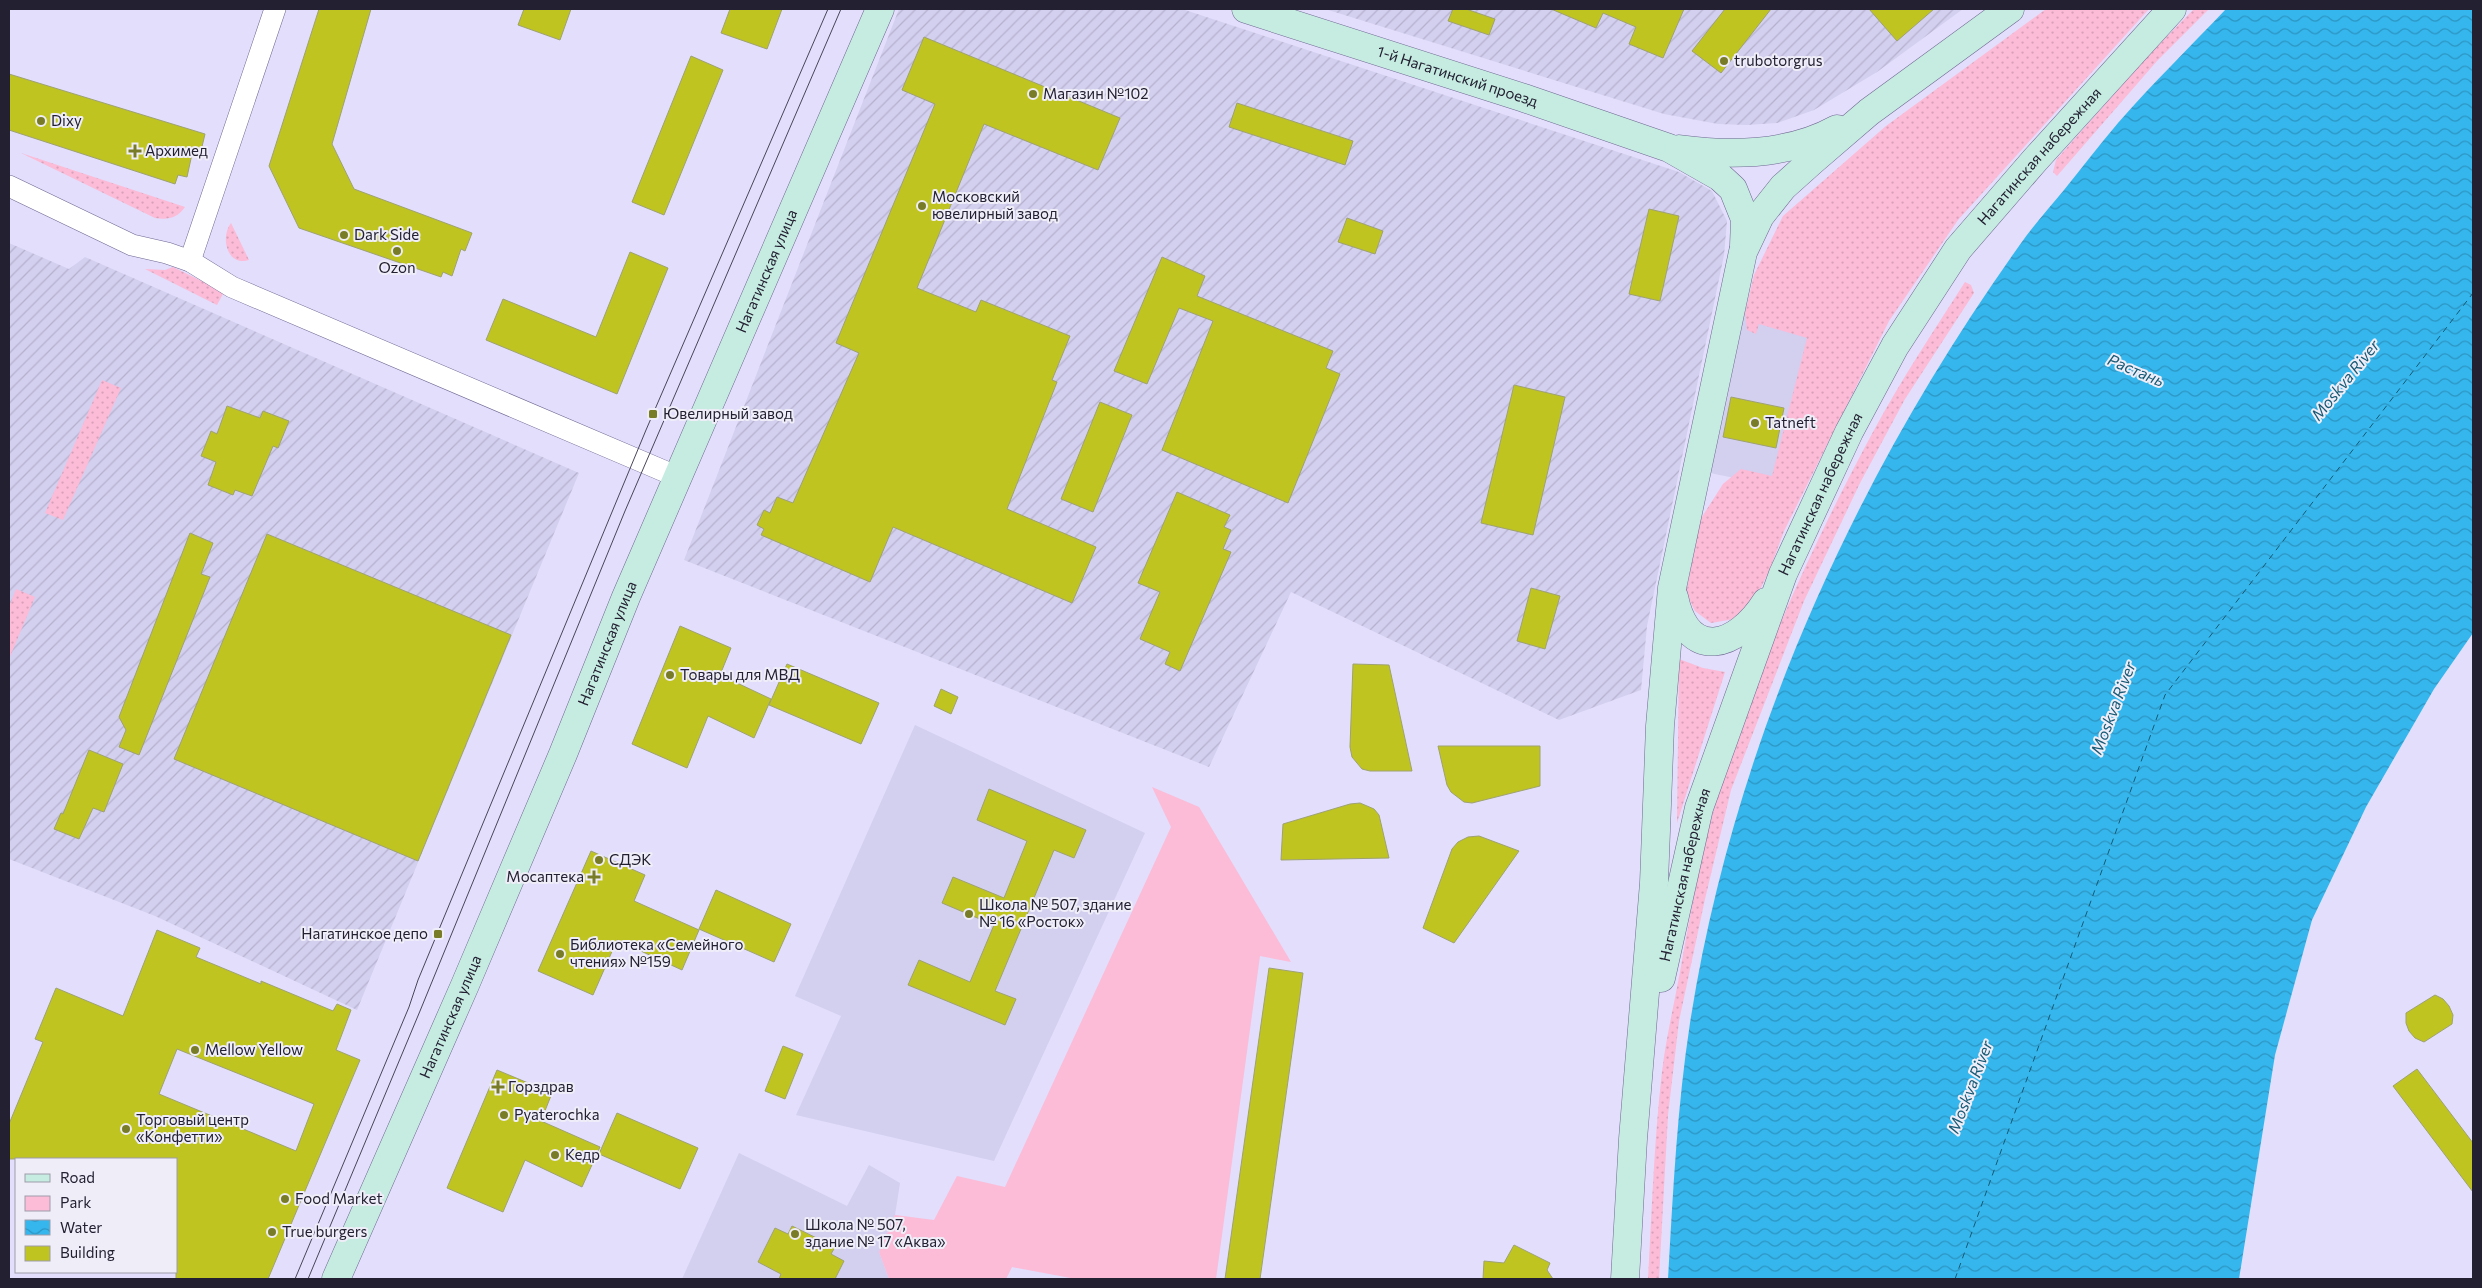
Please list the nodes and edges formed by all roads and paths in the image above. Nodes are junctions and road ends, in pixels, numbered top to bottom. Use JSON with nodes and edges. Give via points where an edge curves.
{"nodes":[{"id":1,"x":275,"y":9,"type":"edge"},
{"id":2,"x":880,"y":9,"type":"edge"},
{"id":3,"x":1246,"y":9,"type":"edge"},
{"id":4,"x":2010,"y":9,"type":"edge"},
{"id":5,"x":2172,"y":9,"type":"edge"},
{"id":6,"x":1869,"y":112,"type":"junction"},
{"id":7,"x":1668,"y":148,"type":"junction"},
{"id":8,"x":9,"y":186,"type":"edge"},
{"id":9,"x":1743,"y":252,"type":"junction"},
{"id":10,"x":190,"y":261,"type":"junction"},
{"id":11,"x":678,"y":478,"type":"junction"},
{"id":12,"x":1783,"y":574,"type":"junction"},
{"id":13,"x":1672,"y":588,"type":"junction"},
{"id":14,"x":1641,"y":1068,"type":"junction"},
{"id":15,"x":336,"y":1279,"type":"edge"},
{"id":16,"x":1625,"y":1279,"type":"edge"}],
"edges":[{"from":1,"to":10,"type":"street"},
{"from":2,"to":11,"type":"main road","name":"Нагатинская улица"},
{"from":3,"to":7,"type":"main road","name":"1-й Нагатинский проезд"},
{"from":4,"to":6,"type":"main road","name":"Нагатинская набережная"},
{"from":5,"to":12,"type":"main road","name":"Нагатинская набережная","via":[[1958,249],[1895,346],[1853,424]]},
{"from":6,"to":7,"type":"main road","via":[[1823,137],[1790,147],[1731,153]]},
{"from":6,"to":9,"type":"main road","name":"Нагатинская набережная","via":[[1783,188],[1760,216]]},
{"from":7,"to":9,"type":"main road","via":[[1720,177],[1733,189],[1745,219]]},
{"from":8,"to":10,"type":"street","via":[[132,245]]},
{"from":9,"to":13,"type":"main road","name":"Нагатинская набережная"},
{"from":10,"to":11,"type":"street","via":[[232,287]]},
{"from":11,"to":15,"type":"main road","name":"Нагатинская улица","via":[[469,976]]},
{"from":12,"to":13,"type":"main road","via":[[1763,606],[1742,630],[1729,639],[1716,642],[1703,640],[1688,630]]},
{"from":12,"to":14,"type":"main road","name":"Нагатинская набережная","via":[[1699,808]]},
{"from":13,"to":14,"type":"main road","name":"Нагатинская набережная","via":[[1660,726],[1654,883]]},
{"from":14,"to":16,"type":"main road","name":"Нагатинская набережная","via":[[1633,1139]]}]}
